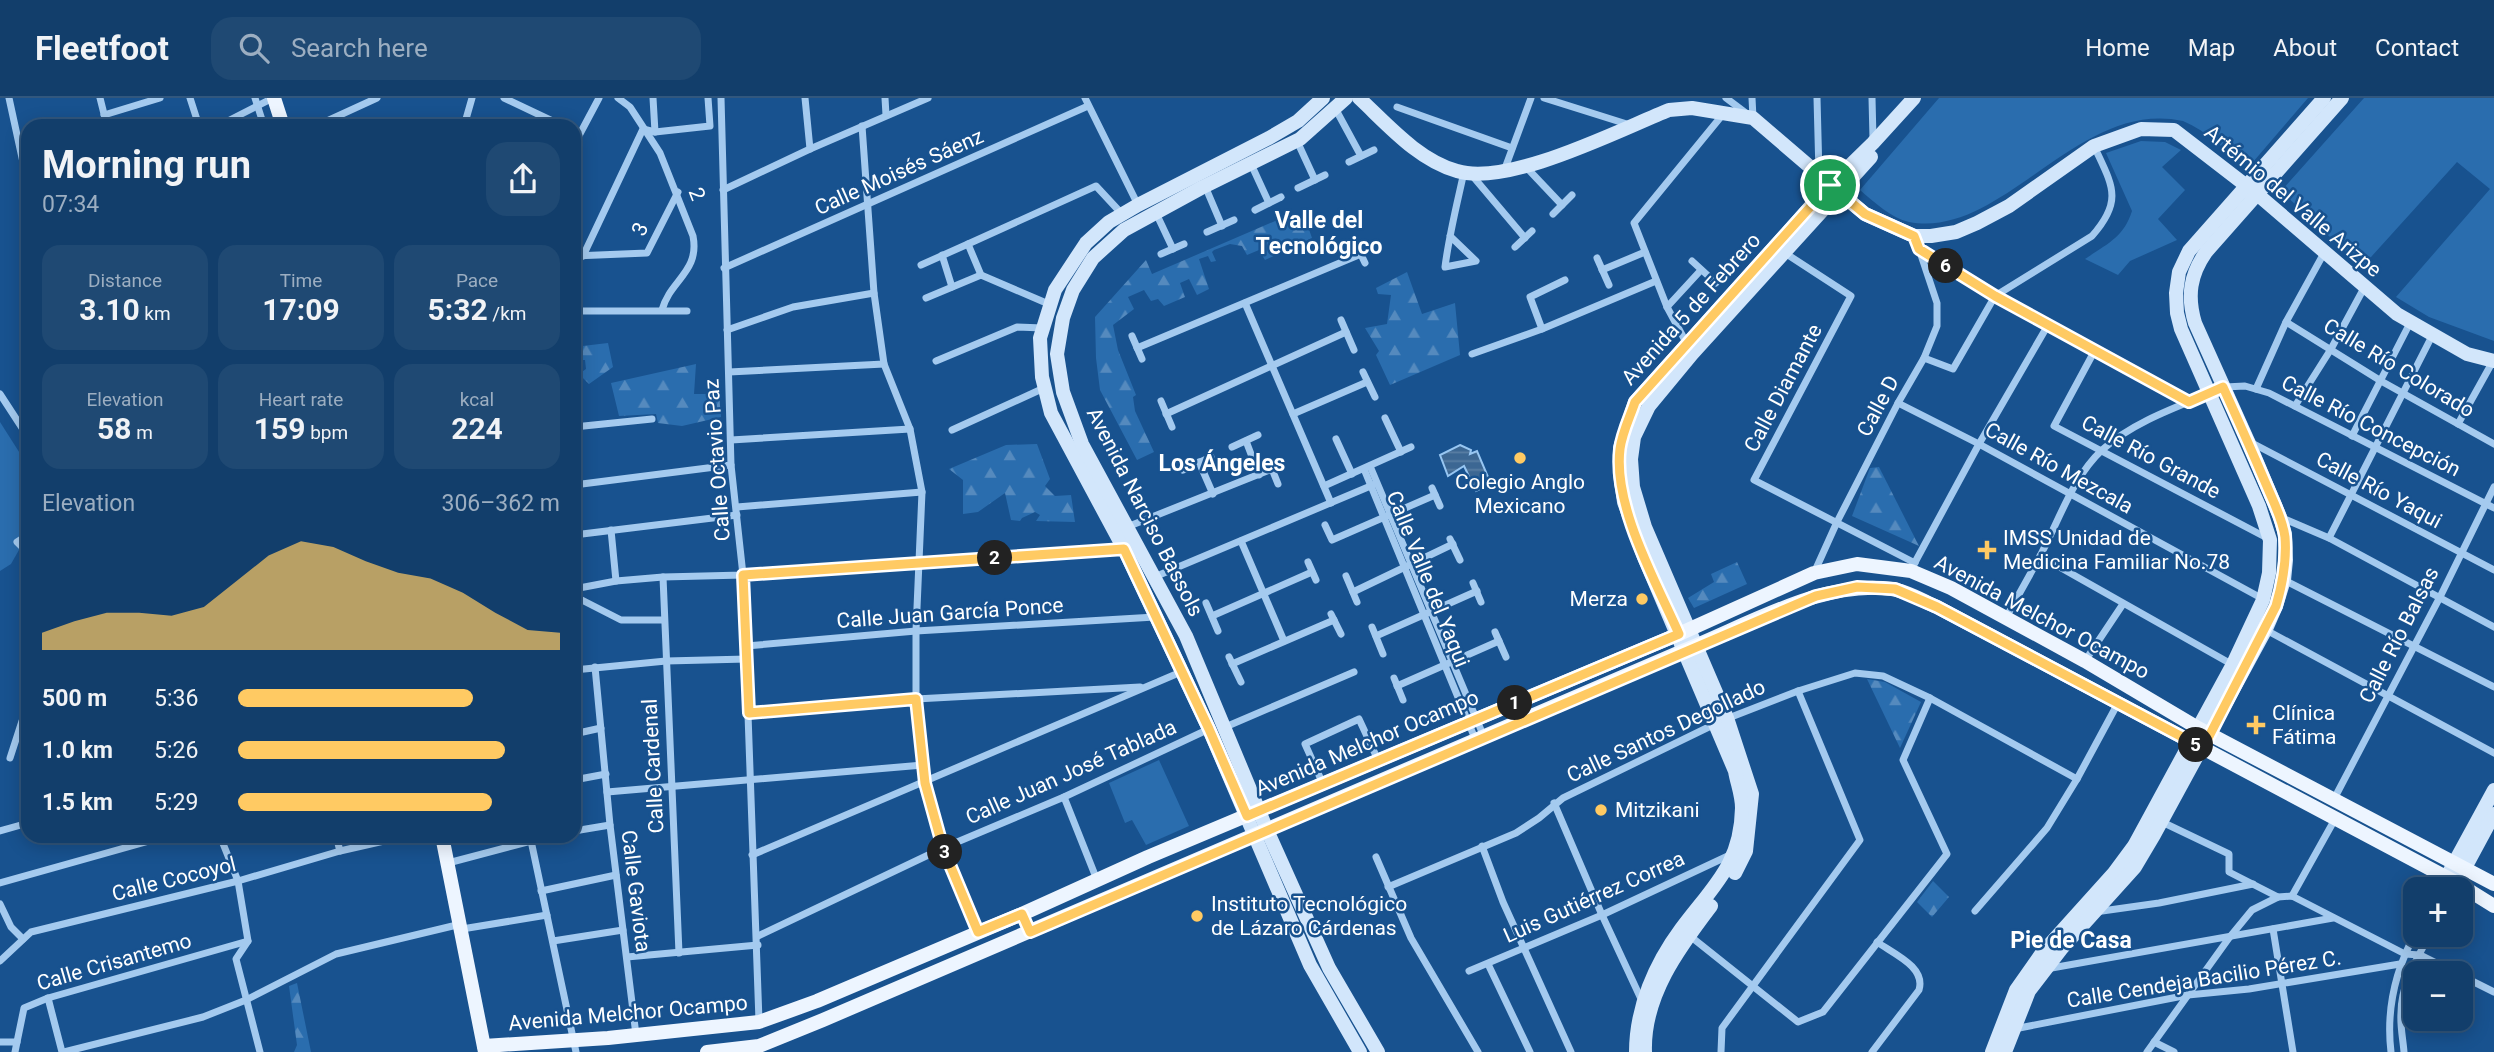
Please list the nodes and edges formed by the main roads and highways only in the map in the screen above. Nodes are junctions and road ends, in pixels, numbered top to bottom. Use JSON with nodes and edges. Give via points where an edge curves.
{"nodes":[{"id":1,"x":274,"y":98,"type":"edge"},
{"id":2,"x":281,"y":119,"type":"edge"},
{"id":3,"x":444,"y":843,"type":"edge"},
{"id":4,"x":2435,"y":877,"type":"edge"},
{"id":5,"x":2494,"y":884,"type":"edge"},
{"id":6,"x":2473,"y":896,"type":"edge"},
{"id":7,"x":2494,"y":906,"type":"edge"},
{"id":8,"x":1022,"y":914,"type":"junction"},
{"id":9,"x":1030,"y":932,"type":"junction"},
{"id":10,"x":575,"y":1046,"type":"edge"},
{"id":11,"x":485,"y":1049,"type":"edge"},
{"id":12,"x":707,"y":1052,"type":"edge"}],
"edges":[{"from":1,"to":2,"type":"main road"},
{"from":3,"to":11,"type":"main road"},
{"from":4,"to":9,"type":"main road","name":"Avenida Melchor Ocampo","via":[[1937,607],[1895,589],[1857,587],[1816,596],[1690,648]]},
{"from":5,"to":8,"type":"main road","name":"Avenida Melchor Ocampo","via":[[2204,731],[1913,567],[1857,564],[1814,573]]},
{"from":6,"to":7,"type":"main road","name":"Avenida Melchor Ocampo"},
{"from":8,"to":9,"type":"main road"},
{"from":8,"to":10,"type":"main road","name":"Avenida Melchor Ocampo","via":[[759,1022]]},
{"from":9,"to":12,"type":"main road","name":"Avenida Melchor Ocampo","via":[[759,1046]]},
{"from":10,"to":11,"type":"main road","name":"Avenida Melchor Ocampo"}]}
